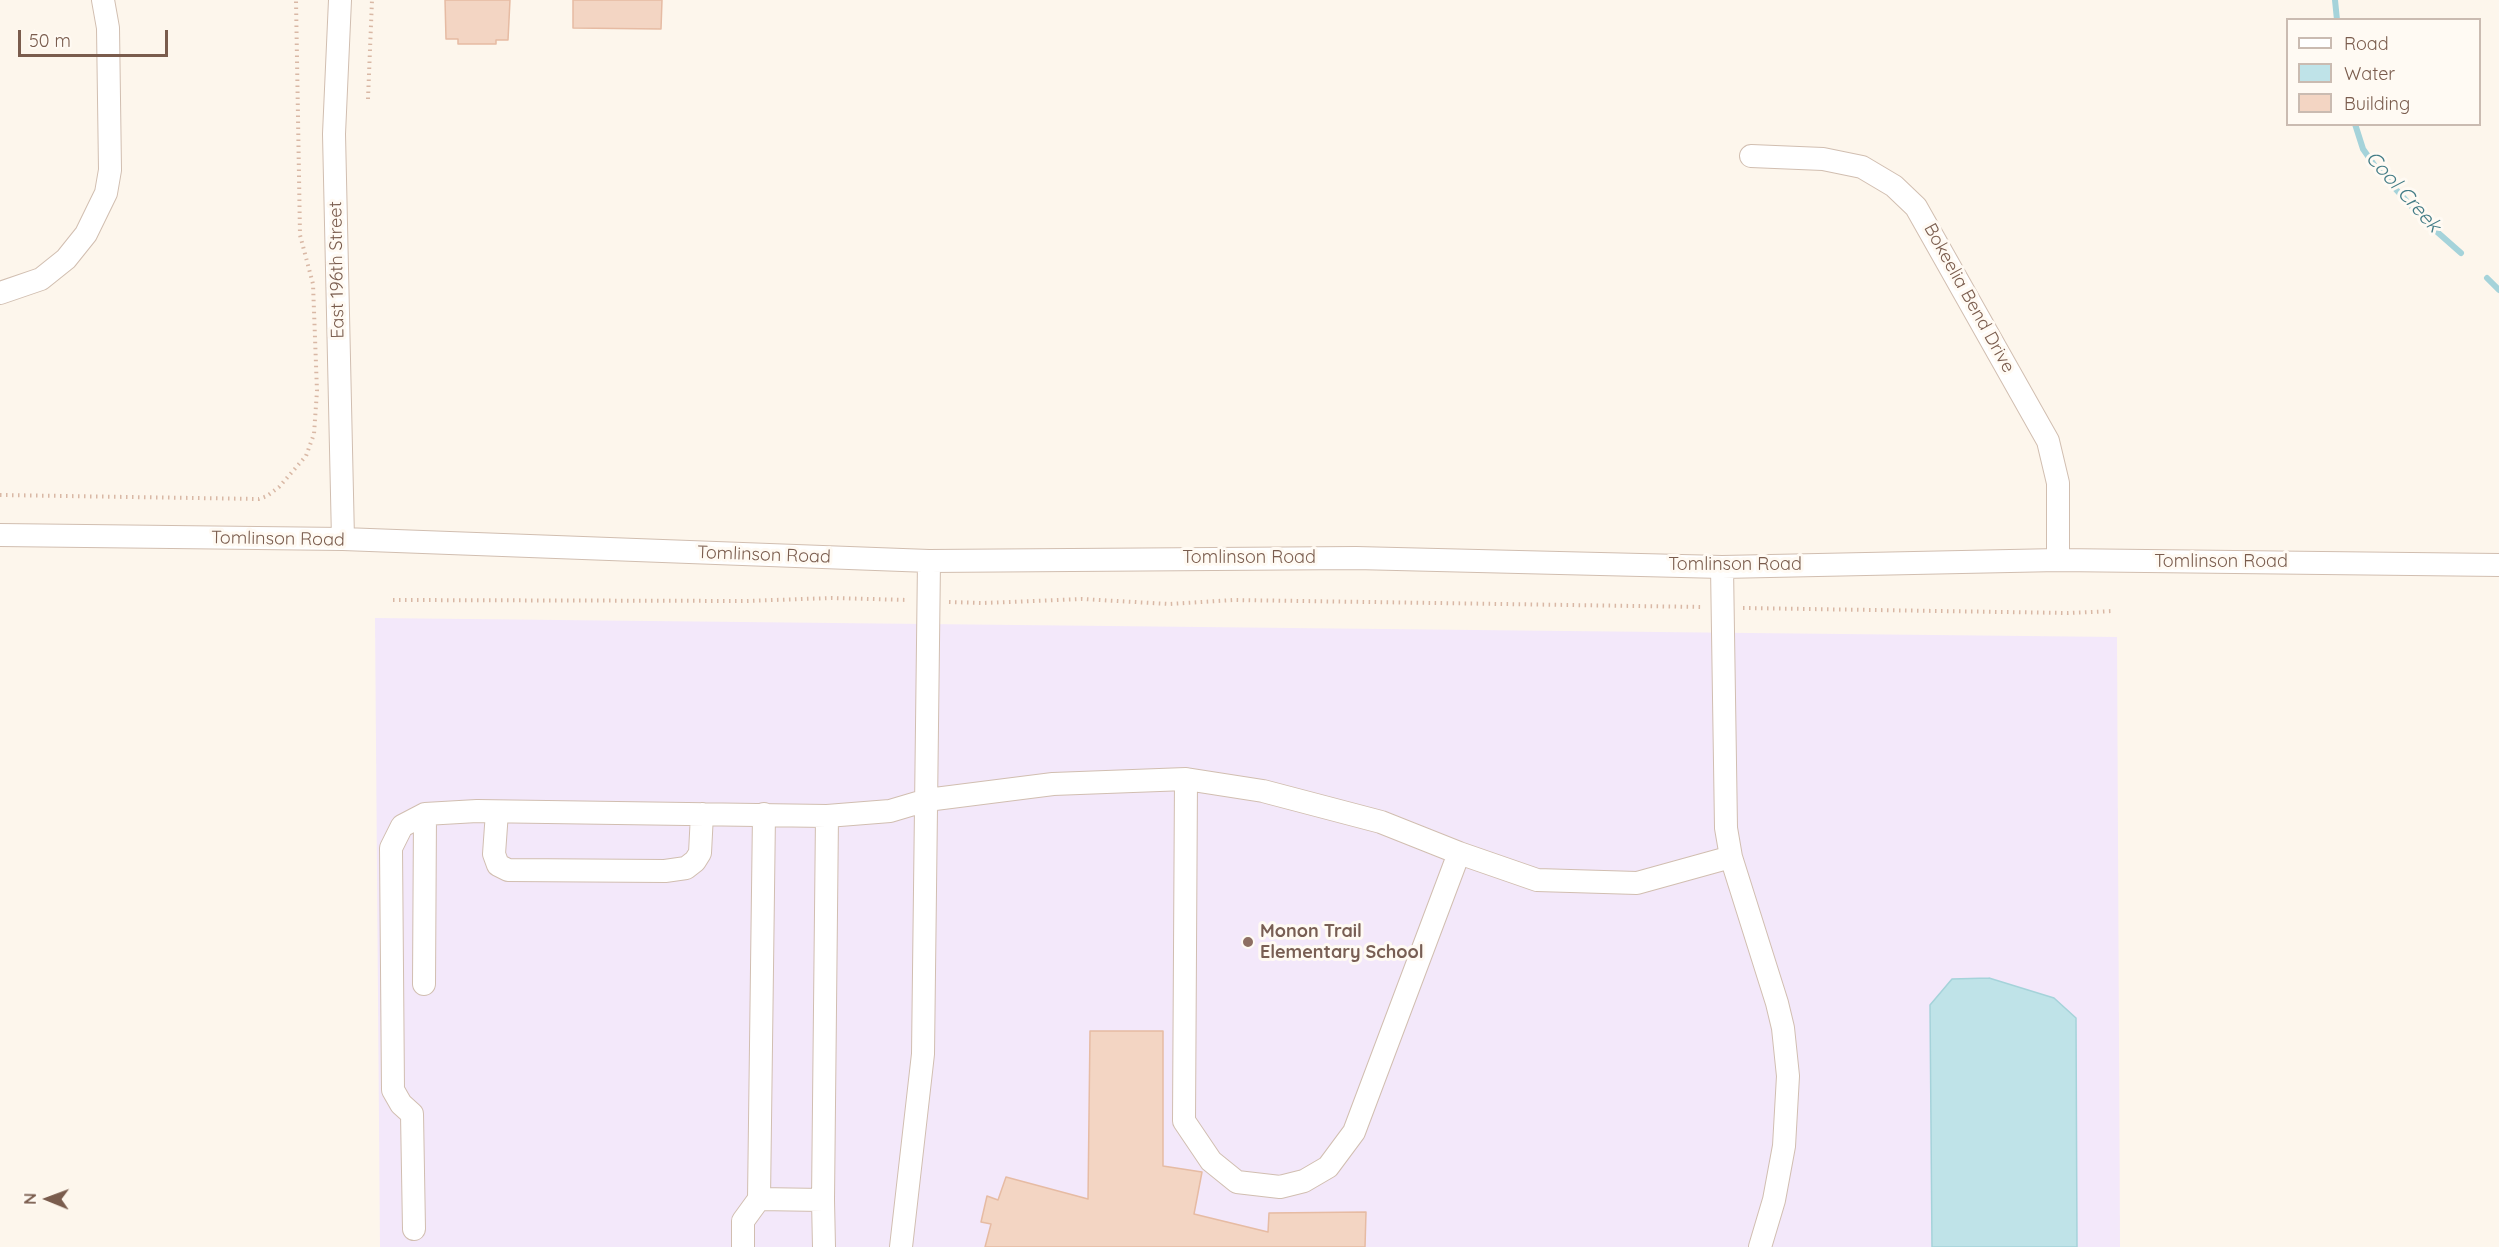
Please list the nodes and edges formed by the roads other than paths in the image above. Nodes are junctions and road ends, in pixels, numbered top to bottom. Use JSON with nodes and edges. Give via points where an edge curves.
{"nodes":[{"id":1,"x":103,"y":0,"type":"edge"},
{"id":2,"x":340,"y":0,"type":"edge"},
{"id":3,"x":1751,"y":156,"type":"dead end"},
{"id":4,"x":0,"y":293,"type":"edge"},
{"id":5,"x":0,"y":536,"type":"edge"},
{"id":6,"x":343,"y":539,"type":"junction"},
{"id":7,"x":2058,"y":560,"type":"junction"},
{"id":8,"x":929,"y":561,"type":"junction"},
{"id":9,"x":2499,"y":565,"type":"edge"},
{"id":10,"x":1722,"y":567,"type":"junction"},
{"id":11,"x":1186,"y":780,"type":"junction"},
{"id":12,"x":927,"y":800,"type":"junction"},
{"id":13,"x":496,"y":812,"type":"junction"},
{"id":14,"x":425,"y":814,"type":"junction"},
{"id":15,"x":702,"y":814,"type":"junction"},
{"id":16,"x":764,"y":814,"type":"junction"},
{"id":17,"x":827,"y":816,"type":"junction"},
{"id":18,"x":1459,"y":853,"type":"junction"},
{"id":19,"x":1731,"y":857,"type":"junction"},
{"id":20,"x":424,"y":984,"type":"dead end"},
{"id":21,"x":759,"y":1199,"type":"junction"},
{"id":22,"x":824,"y":1200,"type":"junction"},
{"id":23,"x":414,"y":1229,"type":"dead end"},
{"id":24,"x":743,"y":1247,"type":"edge"},
{"id":25,"x":824,"y":1247,"type":"edge"},
{"id":26,"x":901,"y":1247,"type":"edge"},
{"id":27,"x":1760,"y":1247,"type":"edge"}],
"edges":[{"from":1,"to":4,"type":"street","via":[[108,28],[110,170],[106,193],[95,219],[66,260],[41,279]]},
{"from":2,"to":6,"type":"street","name":"East 196th Street","via":[[334,134]]},
{"from":3,"to":7,"type":"street","name":"Bokeelia Bend Drive","via":[[1823,159],[1862,167],[1911,200],[2048,441],[2058,483]]},
{"from":5,"to":6,"type":"street","name":"Tomlinson Road"},
{"from":6,"to":8,"type":"street","name":"Tomlinson Road"},
{"from":7,"to":9,"type":"street","name":"Tomlinson Road"},
{"from":7,"to":10,"type":"street","name":"Tomlinson Road"},
{"from":8,"to":10,"type":"street","name":"Tomlinson Road","via":[[1356,558]]},
{"from":8,"to":12,"type":"street"},
{"from":10,"to":19,"type":"street","via":[[1725,798]]},
{"from":11,"to":12,"type":"street","via":[[1053,784]]},
{"from":11,"to":18,"type":"street","via":[[1263,791],[1381,822]]},
{"from":11,"to":18,"type":"street","via":[[1184,1121],[1211,1161],[1238,1182],[1280,1187],[1305,1181],[1328,1167],[1354,1132]]},
{"from":12,"to":17,"type":"street","via":[[890,812]]},
{"from":12,"to":26,"type":"street","via":[[923,1054]]},
{"from":13,"to":14,"type":"street"},
{"from":13,"to":15,"type":"street"},
{"from":13,"to":15,"type":"street","via":[[495,854],[498,865],[508,870],[686,868],[700,853]]},
{"from":14,"to":20,"type":"street"},
{"from":14,"to":23,"type":"street","via":[[402,826],[391,848],[393,1090],[412,1114]]},
{"from":15,"to":16,"type":"street"},
{"from":16,"to":17,"type":"street"},
{"from":16,"to":21,"type":"street"},
{"from":17,"to":22,"type":"street"},
{"from":18,"to":19,"type":"street","via":[[1537,880],[1626,883]]},
{"from":19,"to":27,"type":"street","via":[[1769,973],[1786,1055],[1784,1146]]},
{"from":21,"to":22,"type":"street"},
{"from":21,"to":24,"type":"street","via":[[743,1221]]},
{"from":22,"to":25,"type":"street"}]}
